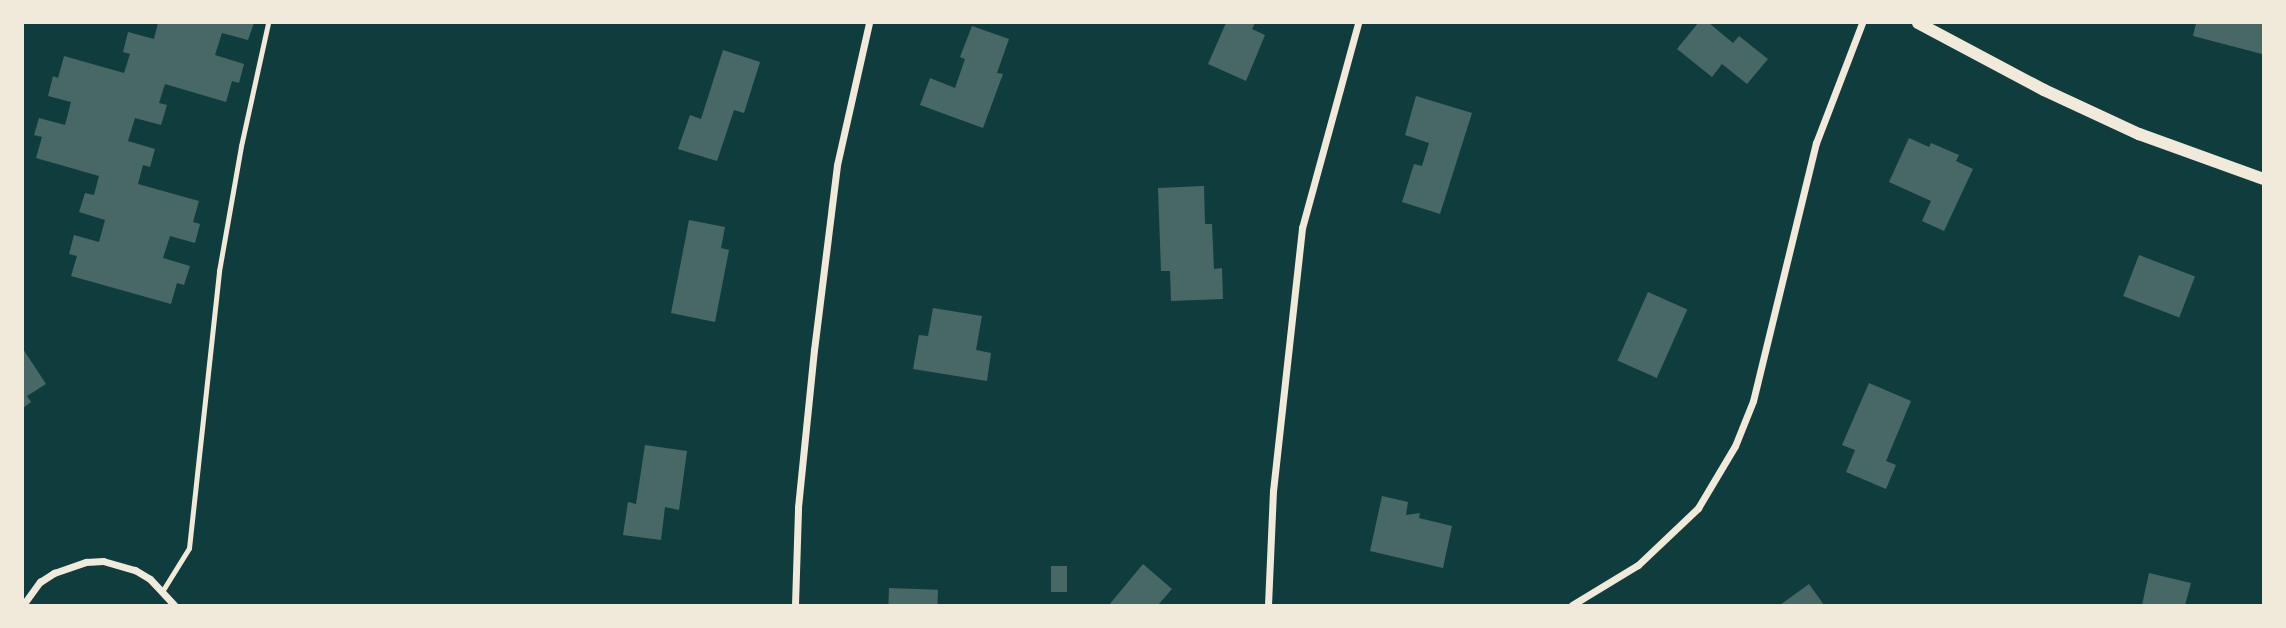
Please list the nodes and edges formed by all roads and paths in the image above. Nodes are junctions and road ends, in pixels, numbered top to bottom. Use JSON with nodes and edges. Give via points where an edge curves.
{"nodes":[{"id":1,"x":268,"y":23,"type":"edge"},
{"id":2,"x":869,"y":23,"type":"edge"},
{"id":3,"x":1358,"y":23,"type":"edge"},
{"id":4,"x":1862,"y":23,"type":"edge"},
{"id":5,"x":1918,"y":23,"type":"edge"},
{"id":6,"x":2263,"y":179,"type":"edge"},
{"id":7,"x":163,"y":590,"type":"junction"},
{"id":8,"x":23,"y":605,"type":"edge"},
{"id":9,"x":174,"y":605,"type":"edge"},
{"id":10,"x":795,"y":605,"type":"edge"},
{"id":11,"x":1268,"y":605,"type":"edge"},
{"id":12,"x":1572,"y":605,"type":"edge"}],
"edges":[{"from":1,"to":7,"type":"lane","via":[[240,146],[219,271],[189,548]]},
{"from":2,"to":10,"type":"street","via":[[835,178],[799,494]]},
{"from":3,"to":11,"type":"street","via":[[1302,228],[1274,478]]},
{"from":4,"to":12,"type":"street","via":[[1816,143],[1753,401],[1735,446],[1698,508],[1639,565]]},
{"from":5,"to":6,"type":"street","via":[[2127,128]]},
{"from":7,"to":8,"type":"street","via":[[135,569],[86,562],[40,582]]},
{"from":7,"to":9,"type":"street"}]}
